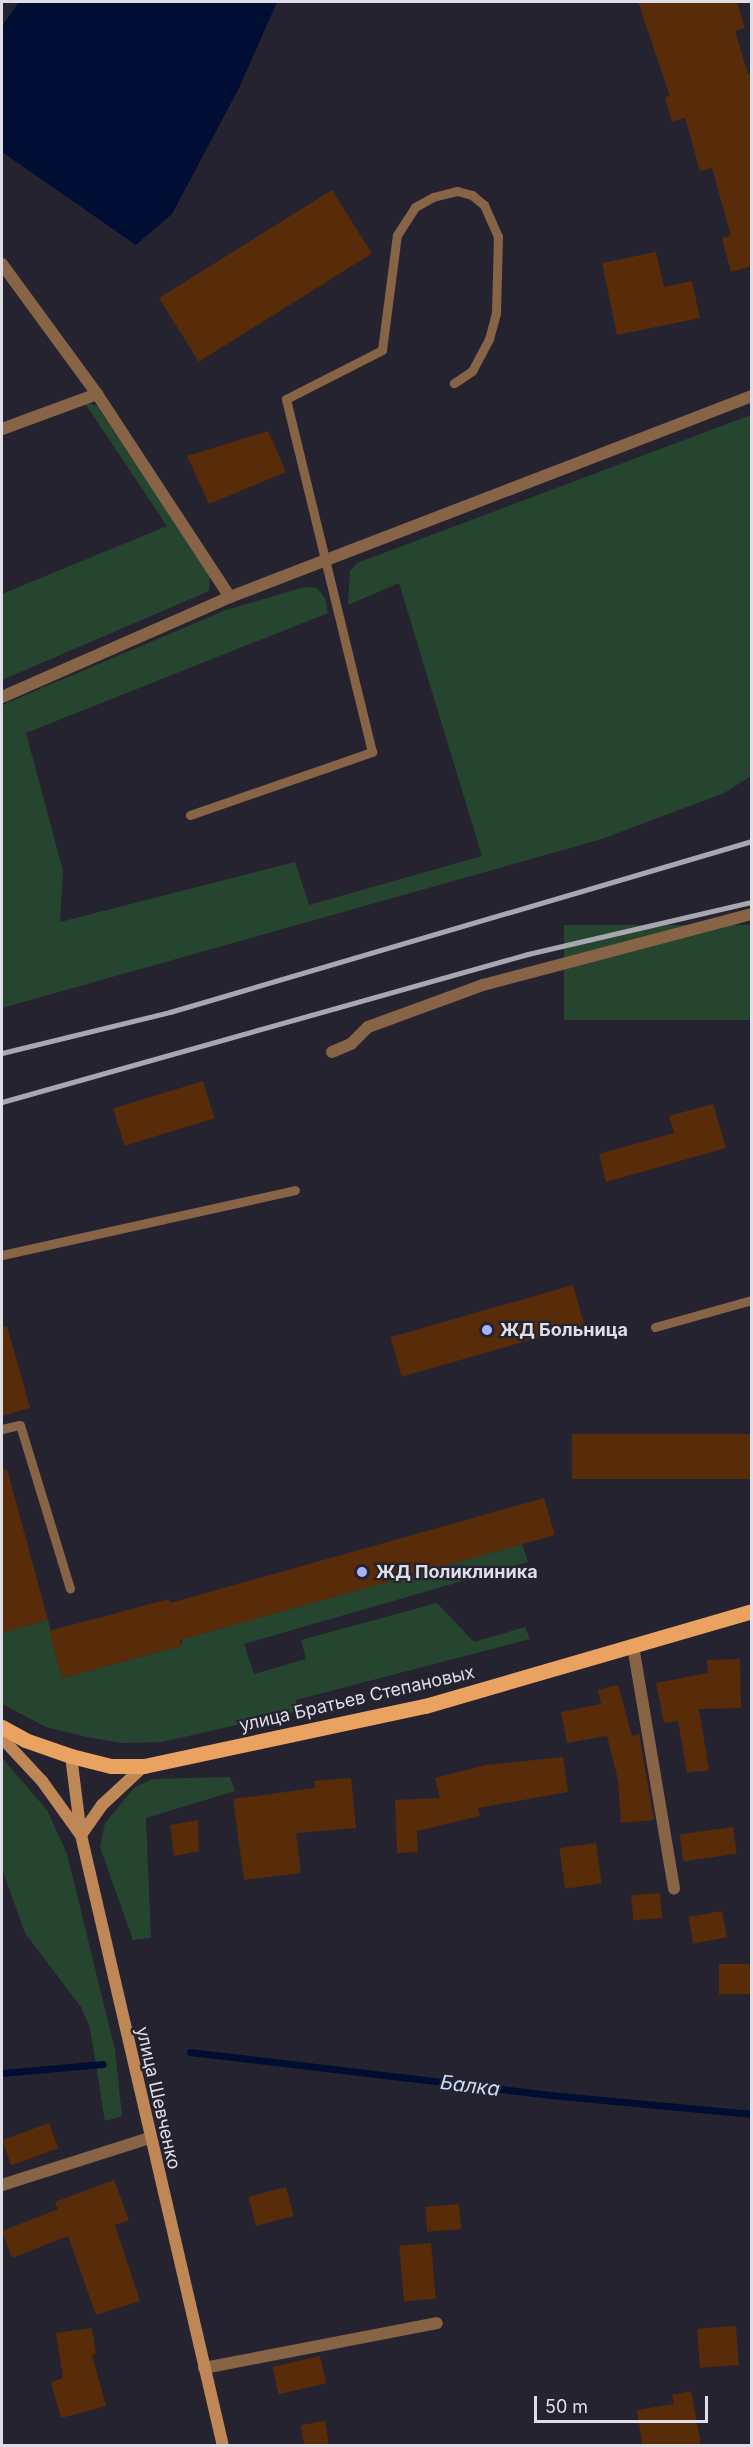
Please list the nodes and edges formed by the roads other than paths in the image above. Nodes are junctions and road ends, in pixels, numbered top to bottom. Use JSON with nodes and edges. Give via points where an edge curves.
{"nodes":[{"id":1,"x":2,"y":264,"type":"edge"},
{"id":2,"x":454,"y":383,"type":"dead end"},
{"id":3,"x":97,"y":394,"type":"junction"},
{"id":4,"x":752,"y":396,"type":"edge"},
{"id":5,"x":2,"y":429,"type":"edge"},
{"id":6,"x":328,"y":559,"type":"junction"},
{"id":7,"x":230,"y":597,"type":"junction"},
{"id":8,"x":2,"y":697,"type":"edge"},
{"id":9,"x":190,"y":815,"type":"dead end"},
{"id":10,"x":752,"y":914,"type":"edge"},
{"id":11,"x":332,"y":1052,"type":"dead end"},
{"id":12,"x":295,"y":1190,"type":"dead end"},
{"id":13,"x":2,"y":1255,"type":"edge"},
{"id":14,"x":752,"y":1300,"type":"edge"},
{"id":15,"x":655,"y":1327,"type":"dead end"},
{"id":16,"x":2,"y":1429,"type":"edge"},
{"id":17,"x":70,"y":1589,"type":"dead end"},
{"id":18,"x":752,"y":1611,"type":"edge"},
{"id":19,"x":633,"y":1646,"type":"junction"},
{"id":20,"x":2,"y":1727,"type":"edge"},
{"id":21,"x":2,"y":1738,"type":"edge"},
{"id":22,"x":71,"y":1756,"type":"junction"},
{"id":23,"x":144,"y":1766,"type":"junction"},
{"id":24,"x":81,"y":1835,"type":"junction"},
{"id":25,"x":674,"y":1889,"type":"dead end"},
{"id":26,"x":149,"y":2138,"type":"junction"},
{"id":27,"x":2,"y":2185,"type":"edge"},
{"id":28,"x":437,"y":2323,"type":"dead end"},
{"id":29,"x":204,"y":2368,"type":"junction"},
{"id":30,"x":223,"y":2445,"type":"edge"}],
"edges":[{"from":1,"to":3,"type":"street"},
{"from":2,"to":6,"type":"lane","via":[[472,371],[489,339],[495,313],[498,236],[484,205],[472,195],[457,191],[415,207],[397,236],[382,350],[286,399]]},
{"from":3,"to":5,"type":"street"},
{"from":3,"to":7,"type":"street"},
{"from":4,"to":6,"type":"street"},
{"from":6,"to":7,"type":"street"},
{"from":6,"to":9,"type":"lane","via":[[372,752]]},
{"from":7,"to":8,"type":"street"},
{"from":10,"to":11,"type":"street","via":[[483,985],[365,1029],[351,1044]]},
{"from":12,"to":13,"type":"lane"},
{"from":14,"to":15,"type":"lane"},
{"from":16,"to":17,"type":"lane","via":[[20,1425]]},
{"from":18,"to":19,"type":"main road","name":"улица Братьев Степановых"},
{"from":19,"to":23,"type":"main road","name":"улица Братьев Степановых","via":[[425,1706]]},
{"from":19,"to":25,"type":"street"},
{"from":20,"to":22,"type":"main road","name":"улица Братьев Степановых"},
{"from":21,"to":24,"type":"main road","name":"улица Шевченко","via":[[42,1781]]},
{"from":22,"to":23,"type":"main road","name":"улица Братьев Степановых","via":[[111,1766]]},
{"from":22,"to":24,"type":"main road","name":"улица Шевченко"},
{"from":23,"to":24,"type":"main road","via":[[96,1812]]},
{"from":24,"to":26,"type":"main road","name":"улица Шевченко"},
{"from":26,"to":27,"type":"street"},
{"from":26,"to":29,"type":"main road","name":"улица Шевченко"},
{"from":28,"to":29,"type":"street"},
{"from":29,"to":30,"type":"main road","name":"улица Шевченко"}]}
